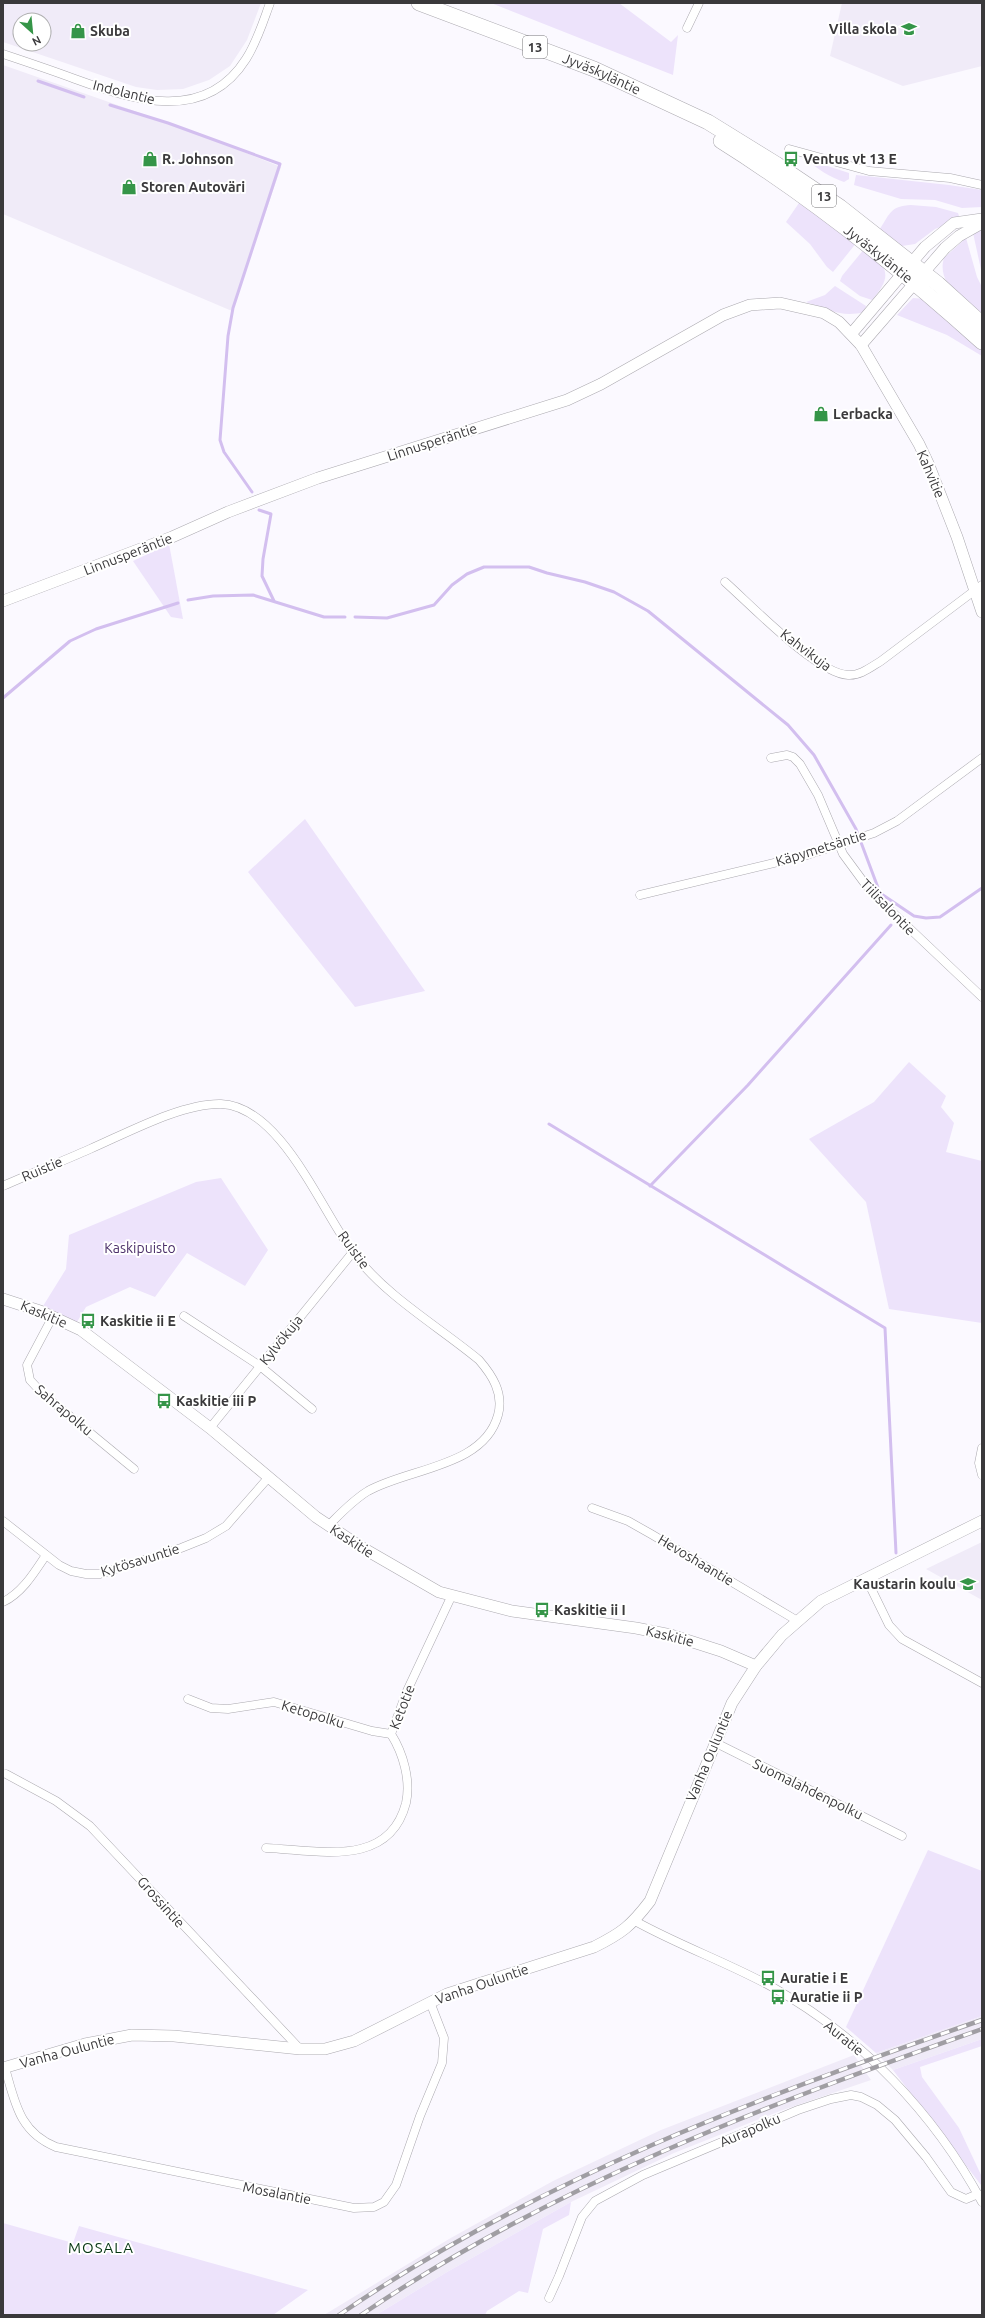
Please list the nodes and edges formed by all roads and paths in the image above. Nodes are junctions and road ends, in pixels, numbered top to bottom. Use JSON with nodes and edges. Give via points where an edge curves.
{"nodes":[{"id":1,"x":270,"y":3,"type":"edge"},
{"id":2,"x":419,"y":3,"type":"edge"},
{"id":3,"x":699,"y":3,"type":"edge"},
{"id":4,"x":687,"y":28,"type":"dead end"},
{"id":5,"x":3,"y":54,"type":"edge"},
{"id":6,"x":789,"y":149,"type":"dead end"},
{"id":7,"x":982,"y":185,"type":"edge"},
{"id":8,"x":982,"y":219,"type":"edge"},
{"id":9,"x":982,"y":223,"type":"edge"},
{"id":10,"x":907,"y":267,"type":"junction"},
{"id":11,"x":919,"y":277,"type":"junction"},
{"id":12,"x":982,"y":324,"type":"edge"},
{"id":13,"x":852,"y":333,"type":"junction"},
{"id":14,"x":982,"y":342,"type":"edge"},
{"id":15,"x":861,"y":345,"type":"junction"},
{"id":16,"x":725,"y":582,"type":"dead end"},
{"id":17,"x":978,"y":588,"type":"edge"},
{"id":18,"x":3,"y":601,"type":"edge"},
{"id":19,"x":982,"y":612,"type":"edge"},
{"id":20,"x":771,"y":758,"type":"dead end"},
{"id":21,"x":982,"y":758,"type":"edge"},
{"id":22,"x":839,"y":845,"type":"junction"},
{"id":23,"x":640,"y":894,"type":"dead end"},
{"id":24,"x":982,"y":997,"type":"edge"},
{"id":25,"x":3,"y":1186,"type":"edge"},
{"id":26,"x":353,"y":1252,"type":"junction"},
{"id":27,"x":3,"y":1299,"type":"edge"},
{"id":28,"x":53,"y":1316,"type":"junction"},
{"id":29,"x":184,"y":1316,"type":"dead end"},
{"id":30,"x":260,"y":1366,"type":"junction"},
{"id":31,"x":312,"y":1409,"type":"dead end"},
{"id":32,"x":210,"y":1428,"type":"junction"},
{"id":33,"x":982,"y":1448,"type":"edge"},
{"id":34,"x":134,"y":1469,"type":"dead end"},
{"id":35,"x":982,"y":1475,"type":"edge"},
{"id":36,"x":268,"y":1478,"type":"junction"},
{"id":37,"x":592,"y":1508,"type":"dead end"},
{"id":38,"x":3,"y":1521,"type":"edge"},
{"id":39,"x":982,"y":1521,"type":"edge"},
{"id":40,"x":329,"y":1525,"type":"junction"},
{"id":41,"x":46,"y":1555,"type":"junction"},
{"id":42,"x":866,"y":1578,"type":"junction"},
{"id":43,"x":452,"y":1595,"type":"junction"},
{"id":44,"x":3,"y":1602,"type":"edge"},
{"id":45,"x":796,"y":1620,"type":"junction"},
{"id":46,"x":756,"y":1666,"type":"junction"},
{"id":47,"x":982,"y":1683,"type":"edge"},
{"id":48,"x":188,"y":1699,"type":"dead end"},
{"id":49,"x":391,"y":1734,"type":"junction"},
{"id":50,"x":714,"y":1742,"type":"junction"},
{"id":51,"x":6,"y":1774,"type":"dead end"},
{"id":52,"x":902,"y":1836,"type":"dead end"},
{"id":53,"x":266,"y":1848,"type":"dead end"},
{"id":54,"x":635,"y":1921,"type":"junction"},
{"id":55,"x":430,"y":2002,"type":"junction"},
{"id":56,"x":300,"y":2049,"type":"junction"},
{"id":57,"x":4,"y":2068,"type":"edge"},
{"id":58,"x":978,"y":2194,"type":"junction"},
{"id":59,"x":982,"y":2202,"type":"edge"},
{"id":60,"x":549,"y":2298,"type":"dead end"}],
"edges":[{"from":1,"to":5,"type":"street","name":"Indolantie","via":[[256,41],[234,75],[211,91],[176,102],[143,100]]},
{"from":2,"to":10,"type":"highway","name":"Jyväskyläntie","number":"13","via":[[594,69],[708,122],[840,207]]},
{"from":3,"to":4,"type":"street"},
{"from":6,"to":7,"type":"street","via":[[869,171],[956,179]]},
{"from":8,"to":10,"type":"street","via":[[954,223],[924,247]]},
{"from":9,"to":11,"type":"street","via":[[963,233],[945,248]]},
{"from":10,"to":11,"type":"highway","name":"Jyväskyläntie","number":"13"},
{"from":10,"to":13,"type":"street"},
{"from":11,"to":12,"type":"highway","name":"Jyväskyläntie","number":"13"},
{"from":11,"to":14,"type":"highway","name":"Jyväskyläntie","number":"13"},
{"from":11,"to":15,"type":"street"},
{"from":13,"to":15,"type":"street","name":"Linnusperäntie"},
{"from":13,"to":18,"type":"street","name":"Linnusperäntie","via":[[824,313],[780,303],[750,305],[723,315],[601,384],[567,400],[318,478]]},
{"from":15,"to":17,"type":"street","name":"Kahvitie","via":[[928,463]]},
{"from":16,"to":17,"type":"street","name":"Kahvikuja","via":[[828,670],[848,675],[864,671],[881,661]]},
{"from":17,"to":19,"type":"street","name":"Kahvitie"},
{"from":20,"to":22,"type":"street","name":"Tiilisalontie","via":[[787,755],[800,764],[813,785]]},
{"from":21,"to":22,"type":"street","name":"Käpymetsäntie","via":[[897,820],[874,833]]},
{"from":22,"to":23,"type":"street","name":"Käpymetsäntie","via":[[807,855]]},
{"from":22,"to":24,"type":"street","name":"Tiilisalontie","via":[[850,865],[876,898]]},
{"from":25,"to":26,"type":"street","name":"Ruistie","via":[[186,1109],[223,1104],[259,1117],[271,1129],[287,1148]]},
{"from":26,"to":30,"type":"street","name":"Kylvökuja"},
{"from":26,"to":40,"type":"street","name":"Ruistie","via":[[368,1271],[382,1283],[479,1360],[496,1384],[500,1397],[499,1411],[491,1432],[470,1452],[367,1492]]},
{"from":27,"to":28,"type":"street","name":"Kaskitie"},
{"from":28,"to":32,"type":"street","name":"Kaskitie","via":[[81,1330]]},
{"from":28,"to":34,"type":"street","name":"Sahrapolku","via":[[27,1365],[30,1380],[43,1394]]},
{"from":29,"to":30,"type":"street"},
{"from":30,"to":31,"type":"street"},
{"from":30,"to":32,"type":"street","name":"Kylvökuja"},
{"from":32,"to":36,"type":"street","name":"Kaskitie"},
{"from":33,"to":35,"type":"street","via":[[979,1463]]},
{"from":36,"to":40,"type":"street","name":"Kaskitie"},
{"from":36,"to":41,"type":"street","name":"Kytösavuntie","via":[[226,1526],[181,1548],[100,1574],[71,1570]]},
{"from":37,"to":45,"type":"street","name":"Hevoshaantie","via":[[628,1521]]},
{"from":38,"to":41,"type":"street","name":"Kytösavuntie"},
{"from":39,"to":42,"type":"street","name":"Vanha Ouluntie"},
{"from":40,"to":43,"type":"street","name":"Kaskitie","via":[[361,1548],[415,1579],[439,1592]]},
{"from":41,"to":44,"type":"street","via":[[31,1578]]},
{"from":42,"to":45,"type":"street","name":"Vanha Ouluntie","via":[[822,1601]]},
{"from":42,"to":47,"type":"street","via":[[886,1621],[902,1639]]},
{"from":43,"to":46,"type":"street","name":"Kaskitie","via":[[512,1611],[671,1635],[721,1651]]},
{"from":43,"to":49,"type":"street","name":"Ketotie","via":[[407,1691]]},
{"from":45,"to":46,"type":"street","name":"Vanha Ouluntie"},
{"from":46,"to":50,"type":"street","name":"Vanha Ouluntie","via":[[732,1703]]},
{"from":48,"to":49,"type":"street","name":"Ketopolku","via":[[211,1708],[228,1709],[274,1702],[372,1731]]},
{"from":49,"to":53,"type":"street","name":"Ketotie","via":[[402,1758],[408,1795],[395,1828],[385,1840],[354,1851]]},
{"from":50,"to":52,"type":"street","name":"Suomalahdenpolku"},
{"from":50,"to":54,"type":"street","name":"Vanha Ouluntie","via":[[667,1855],[657,1888]]},
{"from":51,"to":56,"type":"street","name":"Grossintie","via":[[56,1801],[90,1826]]},
{"from":54,"to":55,"type":"street","name":"Vanha Ouluntie","via":[[617,1935],[594,1947],[447,1994]]},
{"from":54,"to":58,"type":"street","name":"Auratie","via":[[772,1987],[849,2040],[888,2074],[912,2100],[951,2148]]},
{"from":55,"to":56,"type":"street","name":"Vanha Ouluntie","via":[[354,2041],[325,2049]]},
{"from":55,"to":57,"type":"street","name":"Mosalantie","via":[[444,2038],[442,2063],[396,2185],[384,2202],[365,2209],[289,2196],[56,2147],[34,2135],[26,2124],[16,2106]]},
{"from":56,"to":57,"type":"street","name":"Vanha Ouluntie","via":[[174,2036],[132,2035],[85,2044]]},
{"from":58,"to":59,"type":"street","name":"Auratie"},
{"from":58,"to":60,"type":"street","name":"Aurapolku","via":[[966,2199],[951,2192],[895,2120],[877,2105],[850,2095],[830,2098],[643,2175],[601,2196],[582,2217]]}]}
